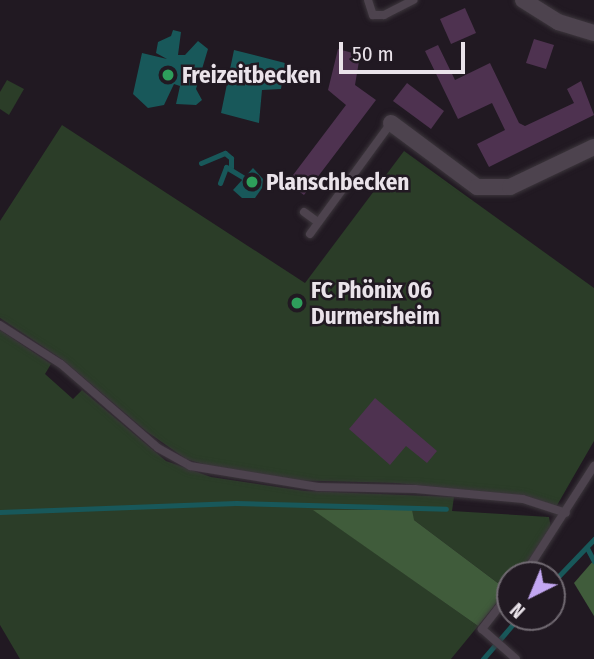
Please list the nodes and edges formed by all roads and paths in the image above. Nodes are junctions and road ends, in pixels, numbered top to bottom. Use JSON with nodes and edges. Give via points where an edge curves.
{"nodes":[{"id":1,"x":369,"y":0,"type":"edge"},
{"id":2,"x":412,"y":0,"type":"edge"},
{"id":3,"x":523,"y":0,"type":"edge"},
{"id":4,"x":594,"y":33,"type":"edge"},
{"id":5,"x":391,"y":123,"type":"joint"},
{"id":6,"x":594,"y":148,"type":"edge"},
{"id":7,"x":304,"y":212,"type":"dead end"},
{"id":8,"x":318,"y":222,"type":"junction"},
{"id":9,"x":310,"y":234,"type":"dead end"},
{"id":10,"x":0,"y":325,"type":"edge"},
{"id":11,"x":594,"y":466,"type":"edge"},
{"id":12,"x":566,"y":513,"type":"junction"},
{"id":13,"x":533,"y":561,"type":"edge"},
{"id":14,"x":496,"y":611,"type":"edge"},
{"id":15,"x":516,"y":659,"type":"edge"}],
"edges":[{"from":1,"to":2,"type":"lane","via":[[373,15],[384,15]]},
{"from":3,"to":4,"type":"street","via":[[558,22]]},
{"from":5,"to":6,"type":"street","via":[[477,187],[510,187]]},
{"from":5,"to":8,"type":"lane"},
{"from":7,"to":8,"type":"lane"},
{"from":8,"to":9,"type":"lane"},
{"from":10,"to":12,"type":"lane","via":[[61,364],[158,448],[190,466],[318,487],[415,489],[523,499]]},
{"from":11,"to":12,"type":"lane"},
{"from":12,"to":13,"type":"lane"},
{"from":14,"to":15,"type":"lane","via":[[482,629]]}]}
